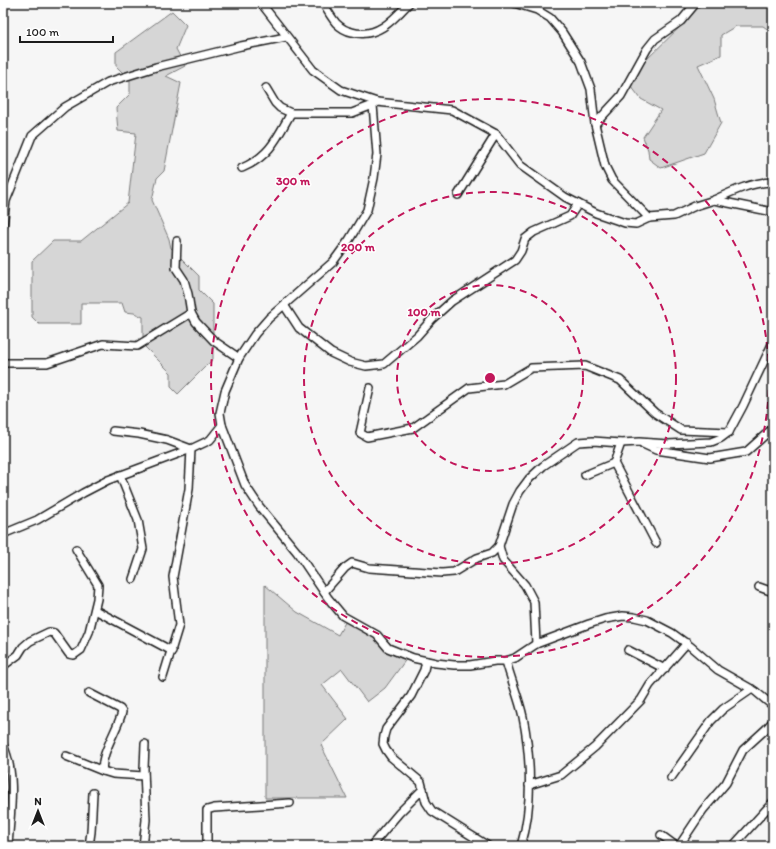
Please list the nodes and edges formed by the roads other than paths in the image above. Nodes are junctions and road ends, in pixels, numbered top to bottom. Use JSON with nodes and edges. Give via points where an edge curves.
{"nodes":[{"id":1,"x":261,"y":3,"type":"edge"},
{"id":2,"x":322,"y":3,"type":"edge"},
{"id":3,"x":409,"y":3,"type":"edge"},
{"id":4,"x":514,"y":3,"type":"edge"},
{"id":5,"x":696,"y":3,"type":"edge"},
{"id":6,"x":286,"y":37,"type":"junction"},
{"id":7,"x":266,"y":88,"type":"dead end"},
{"id":8,"x":375,"y":104,"type":"junction"},
{"id":9,"x":291,"y":113,"type":"junction"},
{"id":10,"x":595,"y":124,"type":"junction"},
{"id":11,"x":496,"y":134,"type":"junction"},
{"id":12,"x":242,"y":168,"type":"dead end"},
{"id":13,"x":773,"y":182,"type":"edge"},
{"id":14,"x":458,"y":196,"type":"dead end"},
{"id":15,"x":714,"y":200,"type":"junction"},
{"id":16,"x":578,"y":204,"type":"junction"},
{"id":17,"x":773,"y":212,"type":"edge"},
{"id":18,"x":650,"y":218,"type":"junction"},
{"id":19,"x":3,"y":226,"type":"edge"},
{"id":20,"x":177,"y":241,"type":"dead end"},
{"id":21,"x":284,"y":305,"type":"junction"},
{"id":22,"x":191,"y":313,"type":"junction"},
{"id":23,"x":773,"y":342,"type":"edge"},
{"id":24,"x":238,"y":358,"type":"junction"},
{"id":25,"x":3,"y":363,"type":"edge"},
{"id":26,"x":370,"y":388,"type":"dead end"},
{"id":27,"x":222,"y":425,"type":"junction"},
{"id":28,"x":773,"y":428,"type":"edge"},
{"id":29,"x":113,"y":431,"type":"dead end"},
{"id":30,"x":729,"y":432,"type":"junction"},
{"id":31,"x":621,"y":442,"type":"junction"},
{"id":32,"x":639,"y":442,"type":"junction"},
{"id":33,"x":191,"y":449,"type":"junction"},
{"id":34,"x":614,"y":463,"type":"junction"},
{"id":35,"x":120,"y":475,"type":"junction"},
{"id":36,"x":585,"y":475,"type":"dead end"},
{"id":37,"x":3,"y":534,"type":"edge"},
{"id":38,"x":656,"y":544,"type":"dead end"},
{"id":39,"x":499,"y":546,"type":"junction"},
{"id":40,"x":76,"y":549,"type":"dead end"},
{"id":41,"x":134,"y":579,"type":"dead end"},
{"id":42,"x":759,"y":587,"type":"dead end"},
{"id":43,"x":324,"y":592,"type":"junction"},
{"id":44,"x":773,"y":592,"type":"edge"},
{"id":45,"x":95,"y":610,"type":"junction"},
{"id":46,"x":687,"y":643,"type":"junction"},
{"id":47,"x":536,"y":644,"type":"junction"},
{"id":48,"x":628,"y":650,"type":"dead end"},
{"id":49,"x":172,"y":651,"type":"junction"},
{"id":50,"x":426,"y":661,"type":"junction"},
{"id":51,"x":506,"y":661,"type":"junction"},
{"id":52,"x":3,"y":666,"type":"edge"},
{"id":53,"x":665,"y":669,"type":"junction"},
{"id":54,"x":163,"y":677,"type":"dead end"},
{"id":55,"x":752,"y":689,"type":"junction"},
{"id":56,"x":89,"y":693,"type":"dead end"},
{"id":57,"x":772,"y":703,"type":"edge"},
{"id":58,"x":773,"y":721,"type":"edge"},
{"id":59,"x":3,"y":744,"type":"edge"},
{"id":60,"x":145,"y":744,"type":"dead end"},
{"id":61,"x":66,"y":756,"type":"dead end"},
{"id":62,"x":103,"y":771,"type":"junction"},
{"id":63,"x":144,"y":776,"type":"junction"},
{"id":64,"x":671,"y":778,"type":"dead end"},
{"id":65,"x":529,"y":786,"type":"junction"},
{"id":66,"x":424,"y":790,"type":"junction"},
{"id":67,"x":93,"y":793,"type":"dead end"},
{"id":68,"x":773,"y":802,"type":"edge"},
{"id":69,"x":290,"y":803,"type":"dead end"},
{"id":70,"x":661,"y":835,"type":"dead end"},
{"id":71,"x":8,"y":846,"type":"edge"},
{"id":72,"x":89,"y":846,"type":"edge"},
{"id":73,"x":143,"y":846,"type":"edge"},
{"id":74,"x":207,"y":846,"type":"edge"},
{"id":75,"x":371,"y":846,"type":"edge"},
{"id":76,"x":488,"y":846,"type":"edge"},
{"id":77,"x":522,"y":846,"type":"edge"},
{"id":78,"x":676,"y":846,"type":"edge"},
{"id":79,"x":679,"y":846,"type":"edge"},
{"id":80,"x":733,"y":846,"type":"edge"}],
"edges":[{"from":1,"to":6,"type":"street"},
{"from":2,"to":3,"type":"street","via":[[337,24],[346,30],[364,34],[388,24]]},
{"from":4,"to":10,"type":"street","via":[[537,10],[550,18],[562,32],[581,62],[591,89]]},
{"from":5,"to":10,"type":"street","via":[[681,21],[655,39],[621,96]]},
{"from":6,"to":8,"type":"street","via":[[313,70],[341,90]]},
{"from":6,"to":19,"type":"street","via":[[241,46],[108,82],[65,107],[32,136],[6,201]]},
{"from":7,"to":9,"type":"street","via":[[280,108]]},
{"from":8,"to":9,"type":"street","via":[[352,113]]},
{"from":8,"to":11,"type":"street","via":[[452,110]]},
{"from":8,"to":21,"type":"street","via":[[377,154],[367,210],[333,262]]},
{"from":9,"to":12,"type":"street","via":[[267,153]]},
{"from":10,"to":18,"type":"street","via":[[605,166],[612,180]]},
{"from":11,"to":14,"type":"street"},
{"from":11,"to":16,"type":"street","via":[[520,165]]},
{"from":13,"to":15,"type":"street","via":[[750,185]]},
{"from":15,"to":17,"type":"street"},
{"from":15,"to":18,"type":"street","via":[[674,216]]},
{"from":16,"to":18,"type":"street","via":[[630,224]]},
{"from":16,"to":21,"type":"street","via":[[570,216],[534,232],[525,239],[515,260],[452,301],[384,364],[366,366],[331,353],[299,328]]},
{"from":20,"to":22,"type":"street","via":[[176,268],[184,280]]},
{"from":21,"to":24,"type":"street","via":[[255,334]]},
{"from":22,"to":24,"type":"street","via":[[214,342]]},
{"from":22,"to":25,"type":"street","via":[[137,346],[103,344],[47,363]]},
{"from":23,"to":30,"type":"street"},
{"from":24,"to":27,"type":"street","via":[[225,391],[220,413]]},
{"from":26,"to":30,"type":"street","via":[[360,432],[367,438],[413,428],[469,388],[504,384],[531,368],[585,366],[620,380],[655,413],[681,430]]},
{"from":27,"to":33,"type":"street","via":[[210,440]]},
{"from":27,"to":43,"type":"street","via":[[245,485],[297,552]]},
{"from":28,"to":32,"type":"street","via":[[746,452],[710,458],[656,450]]},
{"from":29,"to":33,"type":"street","via":[[167,440]]},
{"from":30,"to":32,"type":"street","via":[[711,442]]},
{"from":31,"to":32,"type":"street"},
{"from":31,"to":34,"type":"street"},
{"from":31,"to":39,"type":"street","via":[[578,442],[543,466],[520,491]]},
{"from":33,"to":35,"type":"street"},
{"from":33,"to":49,"type":"street","via":[[189,489],[173,578],[179,625]]},
{"from":34,"to":36,"type":"street"},
{"from":34,"to":38,"type":"street"},
{"from":35,"to":37,"type":"street","via":[[37,520]]},
{"from":35,"to":41,"type":"street","via":[[138,520],[144,549]]},
{"from":39,"to":43,"type":"street","via":[[492,553],[477,558],[454,572],[442,574],[369,568],[352,563]]},
{"from":39,"to":47,"type":"street","via":[[503,560],[525,585],[534,602]]},
{"from":40,"to":45,"type":"street","via":[[98,585]]},
{"from":42,"to":44,"type":"street"},
{"from":43,"to":50,"type":"street","via":[[343,616],[377,634],[388,648]]},
{"from":45,"to":49,"type":"street"},
{"from":45,"to":52,"type":"street","via":[[84,644],[76,654],[67,653],[54,633],[49,632],[30,641],[18,655]]},
{"from":46,"to":47,"type":"street","via":[[658,625],[623,616],[589,624]]},
{"from":46,"to":53,"type":"street"},
{"from":46,"to":55,"type":"street","via":[[718,670]]},
{"from":47,"to":51,"type":"street","via":[[516,658]]},
{"from":48,"to":53,"type":"street"},
{"from":49,"to":54,"type":"street"},
{"from":50,"to":51,"type":"street","via":[[470,665]]},
{"from":50,"to":66,"type":"street","via":[[411,696],[386,729],[383,744],[391,757],[418,779]]},
{"from":51,"to":65,"type":"street","via":[[523,717]]},
{"from":53,"to":65,"type":"street","via":[[650,685],[641,700],[595,747],[561,775]]},
{"from":55,"to":57,"type":"street"},
{"from":55,"to":64,"type":"street","via":[[723,709],[711,721]]},
{"from":56,"to":62,"type":"street","via":[[122,712],[110,740]]},
{"from":58,"to":79,"type":"street","via":[[743,750],[721,790],[703,810]]},
{"from":59,"to":71,"type":"street","via":[[12,784]]},
{"from":60,"to":63,"type":"street"},
{"from":61,"to":62,"type":"street"},
{"from":62,"to":63,"type":"street"},
{"from":63,"to":73,"type":"street","via":[[146,820]]},
{"from":65,"to":77,"type":"street","via":[[529,807]]},
{"from":66,"to":75,"type":"street","via":[[399,813]]},
{"from":66,"to":76,"type":"street","via":[[426,802],[432,811]]},
{"from":67,"to":72,"type":"street"},
{"from":68,"to":80,"type":"street"},
{"from":69,"to":74,"type":"street","via":[[207,810]]},
{"from":70,"to":78,"type":"street"}]}
